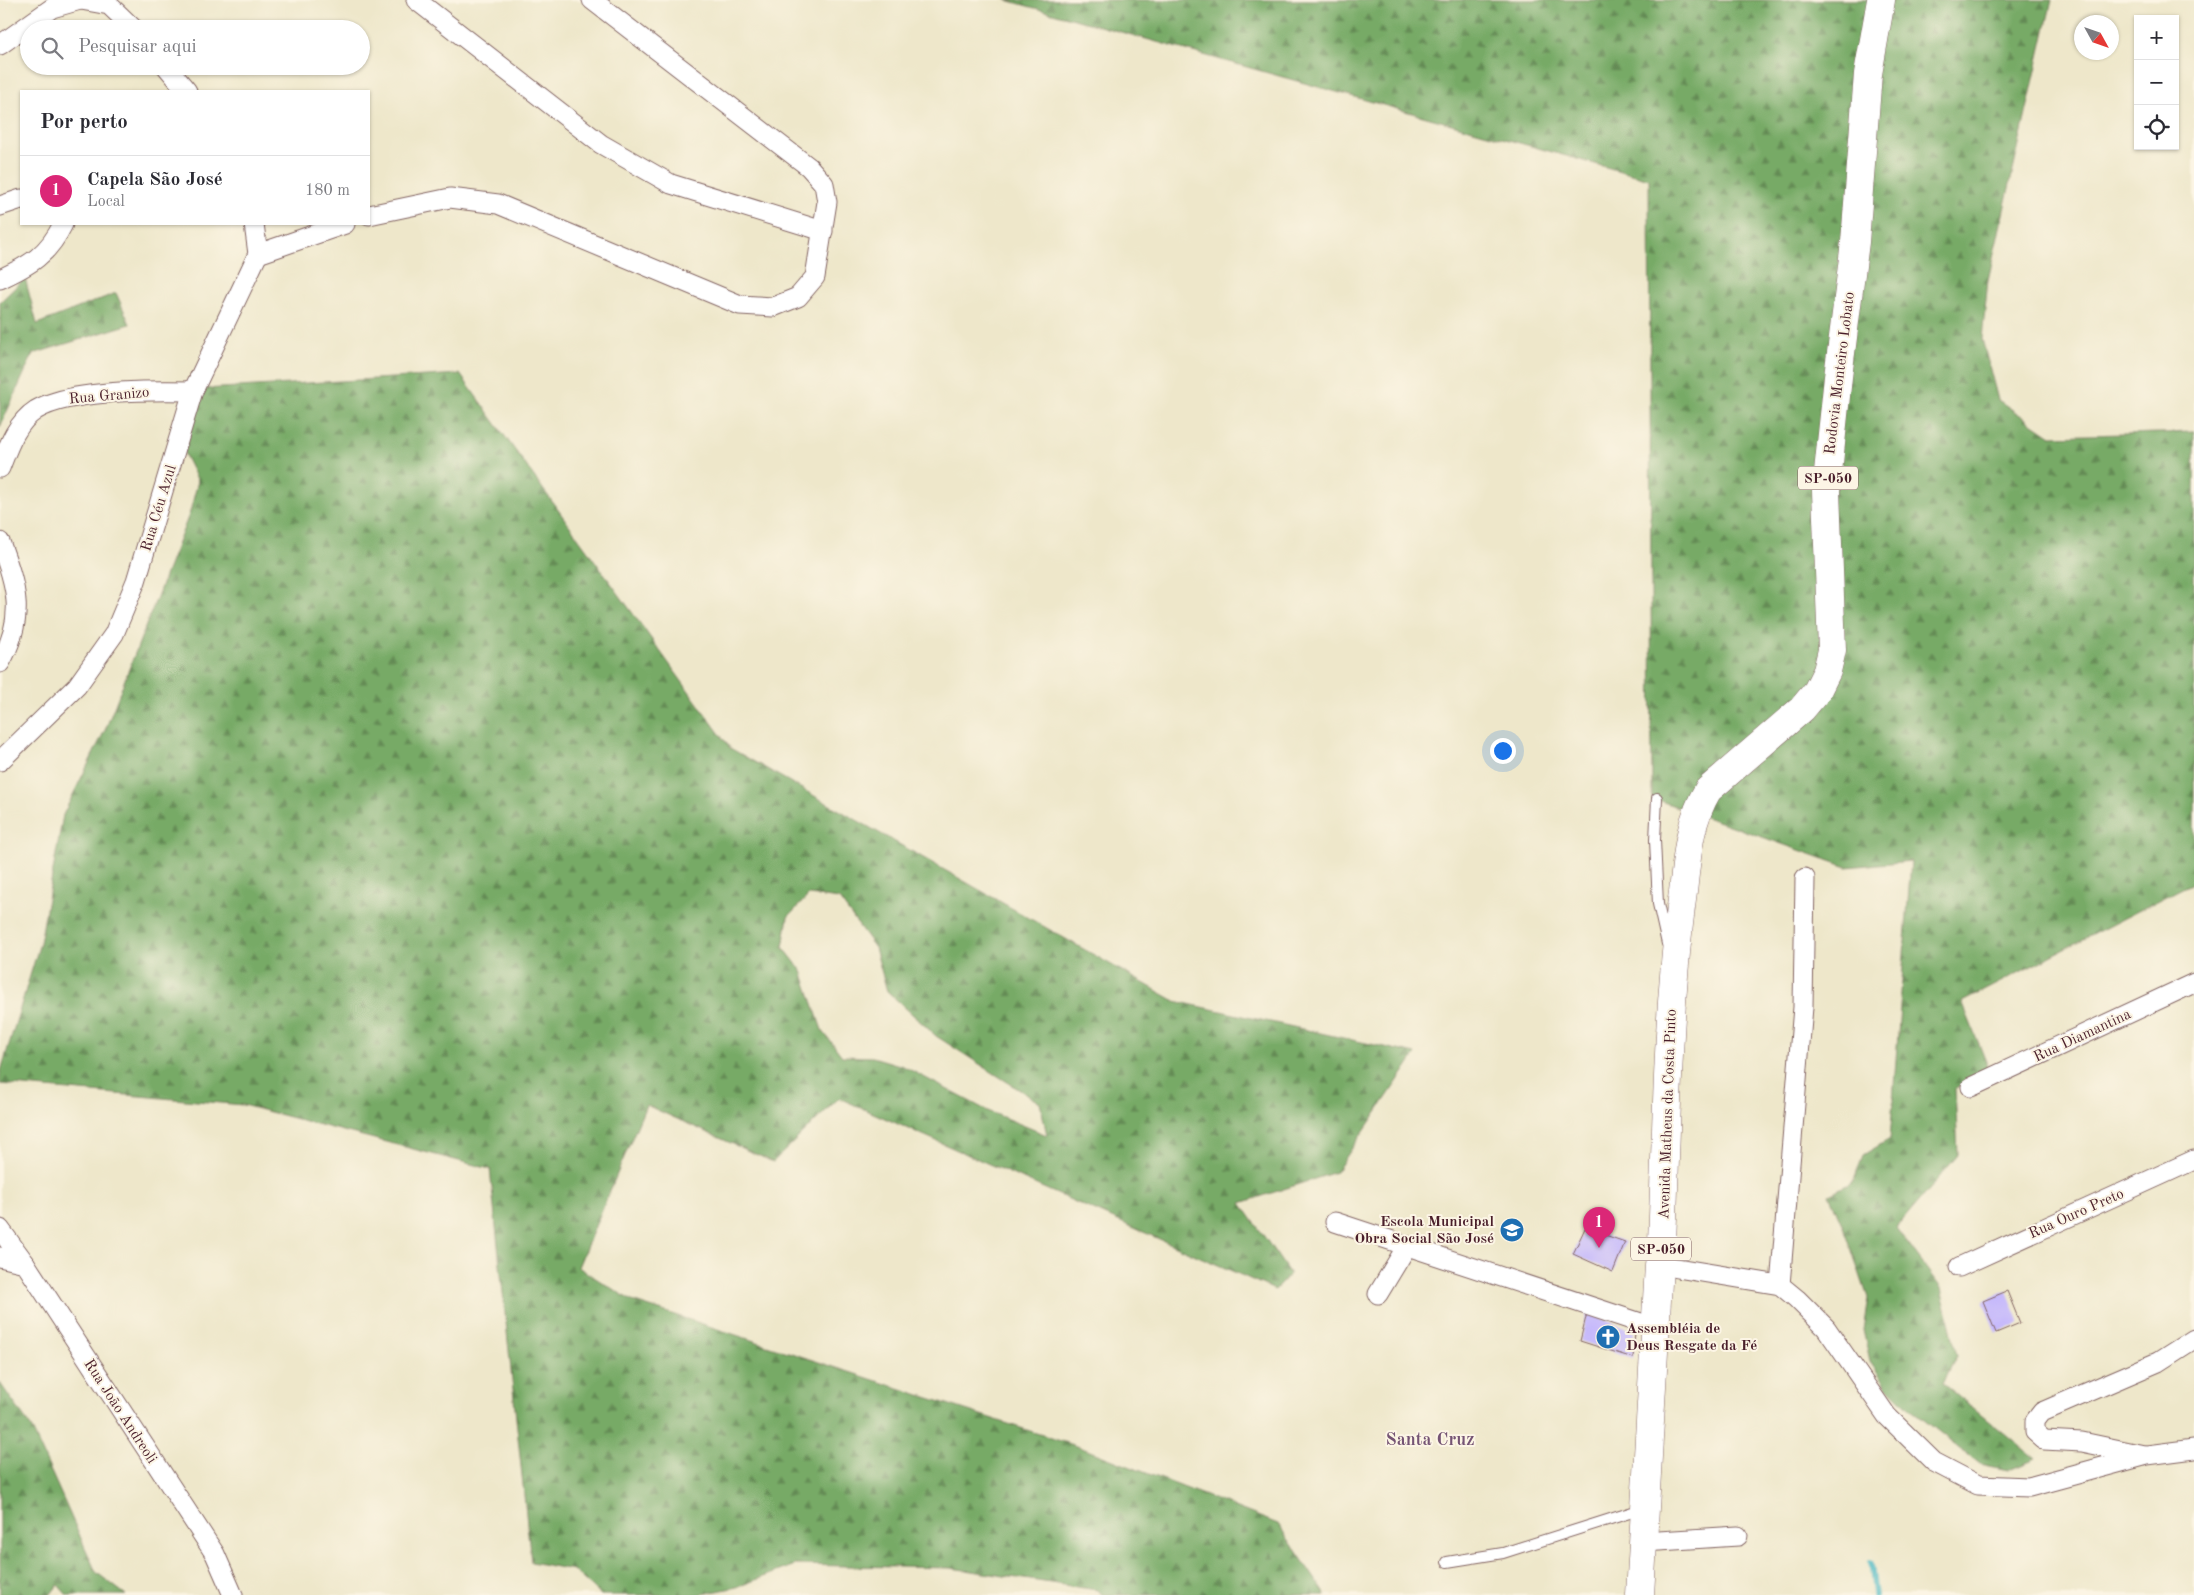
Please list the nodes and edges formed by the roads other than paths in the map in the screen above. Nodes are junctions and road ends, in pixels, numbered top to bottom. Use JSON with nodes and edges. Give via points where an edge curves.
{"nodes":[{"id":1,"x":80,"y":0,"type":"edge"},
{"id":2,"x":416,"y":0,"type":"edge"},
{"id":3,"x":592,"y":0,"type":"edge"},
{"id":4,"x":1882,"y":0,"type":"edge"},
{"id":5,"x":107,"y":2,"type":"edge"},
{"id":6,"x":35,"y":20,"type":"edge"},
{"id":7,"x":125,"y":20,"type":"edge"},
{"id":8,"x":20,"y":30,"type":"edge"},
{"id":9,"x":0,"y":44,"type":"edge"},
{"id":10,"x":174,"y":75,"type":"edge"},
{"id":11,"x":186,"y":90,"type":"edge"},
{"id":12,"x":20,"y":199,"type":"edge"},
{"id":13,"x":0,"y":206,"type":"edge"},
{"id":14,"x":370,"y":215,"type":"edge"},
{"id":15,"x":63,"y":225,"type":"edge"},
{"id":16,"x":254,"y":225,"type":"edge"},
{"id":17,"x":342,"y":225,"type":"edge"},
{"id":18,"x":823,"y":231,"type":"junction"},
{"id":19,"x":258,"y":254,"type":"junction"},
{"id":20,"x":0,"y":279,"type":"edge"},
{"id":21,"x":193,"y":391,"type":"junction"},
{"id":22,"x":0,"y":468,"type":"edge"},
{"id":23,"x":0,"y":542,"type":"edge"},
{"id":24,"x":0,"y":663,"type":"edge"},
{"id":25,"x":0,"y":760,"type":"edge"},
{"id":26,"x":1657,"y":798,"type":"dead end"},
{"id":27,"x":1805,"y":878,"type":"dead end"},
{"id":28,"x":1681,"y":903,"type":"joint"},
{"id":29,"x":1673,"y":967,"type":"junction"},
{"id":30,"x":2194,"y":983,"type":"edge"},
{"id":31,"x":1971,"y":1087,"type":"dead end"},
{"id":32,"x":2194,"y":1160,"type":"edge"},
{"id":33,"x":1335,"y":1222,"type":"dead end"},
{"id":34,"x":1,"y":1230,"type":"edge"},
{"id":35,"x":1407,"y":1246,"type":"junction"},
{"id":36,"x":0,"y":1256,"type":"edge"},
{"id":37,"x":25,"y":1263,"type":"junction"},
{"id":38,"x":1659,"y":1265,"type":"junction"},
{"id":39,"x":1959,"y":1267,"type":"dead end"},
{"id":40,"x":1780,"y":1285,"type":"junction"},
{"id":41,"x":1378,"y":1294,"type":"dead end"},
{"id":42,"x":1656,"y":1328,"type":"junction"},
{"id":43,"x":2194,"y":1338,"type":"edge"},
{"id":44,"x":2194,"y":1449,"type":"edge"},
{"id":45,"x":2147,"y":1455,"type":"junction"},
{"id":46,"x":1645,"y":1508,"type":"junction"},
{"id":47,"x":1738,"y":1536,"type":"dead end"},
{"id":48,"x":1643,"y":1542,"type":"junction"},
{"id":49,"x":1447,"y":1562,"type":"dead end"},
{"id":50,"x":233,"y":1595,"type":"edge"},
{"id":51,"x":1640,"y":1595,"type":"edge"}],
"edges":[{"from":1,"to":5,"type":"street"},
{"from":1,"to":6,"type":"street","via":[[52,8]]},
{"from":2,"to":18,"type":"street","via":[[601,144],[625,158],[671,184]]},
{"from":3,"to":18,"type":"street","via":[[810,167],[824,184],[827,202]]},
{"from":4,"to":28,"type":"main road","name":"Rodovia Monteiro Lobato","number":"SP-050","via":[[1868,74],[1855,242],[1826,492],[1832,625],[1827,671],[1817,691],[1802,709],[1708,790],[1698,806],[1690,838]]},
{"from":5,"to":7,"type":"street"},
{"from":8,"to":9,"type":"street"},
{"from":10,"to":11,"type":"street"},
{"from":12,"to":13,"type":"street"},
{"from":14,"to":18,"type":"street","via":[[450,198],[498,204],[740,305],[773,306],[798,297],[815,278]]},
{"from":15,"to":20,"type":"street","via":[[57,237],[29,265]]},
{"from":16,"to":19,"type":"street"},
{"from":17,"to":19,"type":"street"},
{"from":19,"to":21,"type":"street","name":"Rua Céu Azul"},
{"from":21,"to":22,"type":"street","name":"Rua Granizo","via":[[150,390],[62,399],[34,411],[13,435]]},
{"from":21,"to":25,"type":"street","name":"Rua Céu Azul","via":[[136,581],[114,634],[77,686]]},
{"from":23,"to":24,"type":"street","via":[[15,582],[17,612],[10,646]]},
{"from":26,"to":29,"type":"lane","via":[[1658,904]]},
{"from":27,"to":40,"type":"street","via":[[1803,1007]]},
{"from":28,"to":29,"type":"main road","name":"Avenida Matheus da Costa Pinto","number":"SP-050"},
{"from":29,"to":38,"type":"main road","name":"Avenida Matheus da Costa Pinto","number":"SP-050"},
{"from":30,"to":31,"type":"street","name":"Rua Diamantina"},
{"from":32,"to":39,"type":"street","name":"Rua Ouro Preto"},
{"from":33,"to":35,"type":"street"},
{"from":34,"to":37,"type":"street","name":"Rua João Andreoli"},
{"from":35,"to":41,"type":"street"},
{"from":35,"to":42,"type":"street"},
{"from":36,"to":37,"type":"street"},
{"from":37,"to":50,"type":"street","name":"Rua João Andreoli","via":[[215,1554]]},
{"from":38,"to":40,"type":"street"},
{"from":38,"to":42,"type":"main road","name":"Avenida Matheus da Costa Pinto","number":"SP-050"},
{"from":40,"to":45,"type":"street","via":[[1826,1328],[1887,1416],[1934,1462],[1978,1485],[2029,1487]]},
{"from":42,"to":46,"type":"main road","name":"Avenida Matheus da Costa Pinto","number":"SP-050"},
{"from":43,"to":45,"type":"street","via":[[2158,1362],[2042,1412],[2035,1421],[2035,1432],[2044,1440],[2082,1442]]},
{"from":44,"to":45,"type":"street"},
{"from":46,"to":48,"type":"main road","name":"Avenida Matheus da Costa Pinto","number":"SP-050"},
{"from":46,"to":49,"type":"lane","via":[[1503,1554]]},
{"from":47,"to":48,"type":"street"},
{"from":48,"to":51,"type":"main road","name":"Avenida Matheus da Costa Pinto","number":"SP-050"}]}
